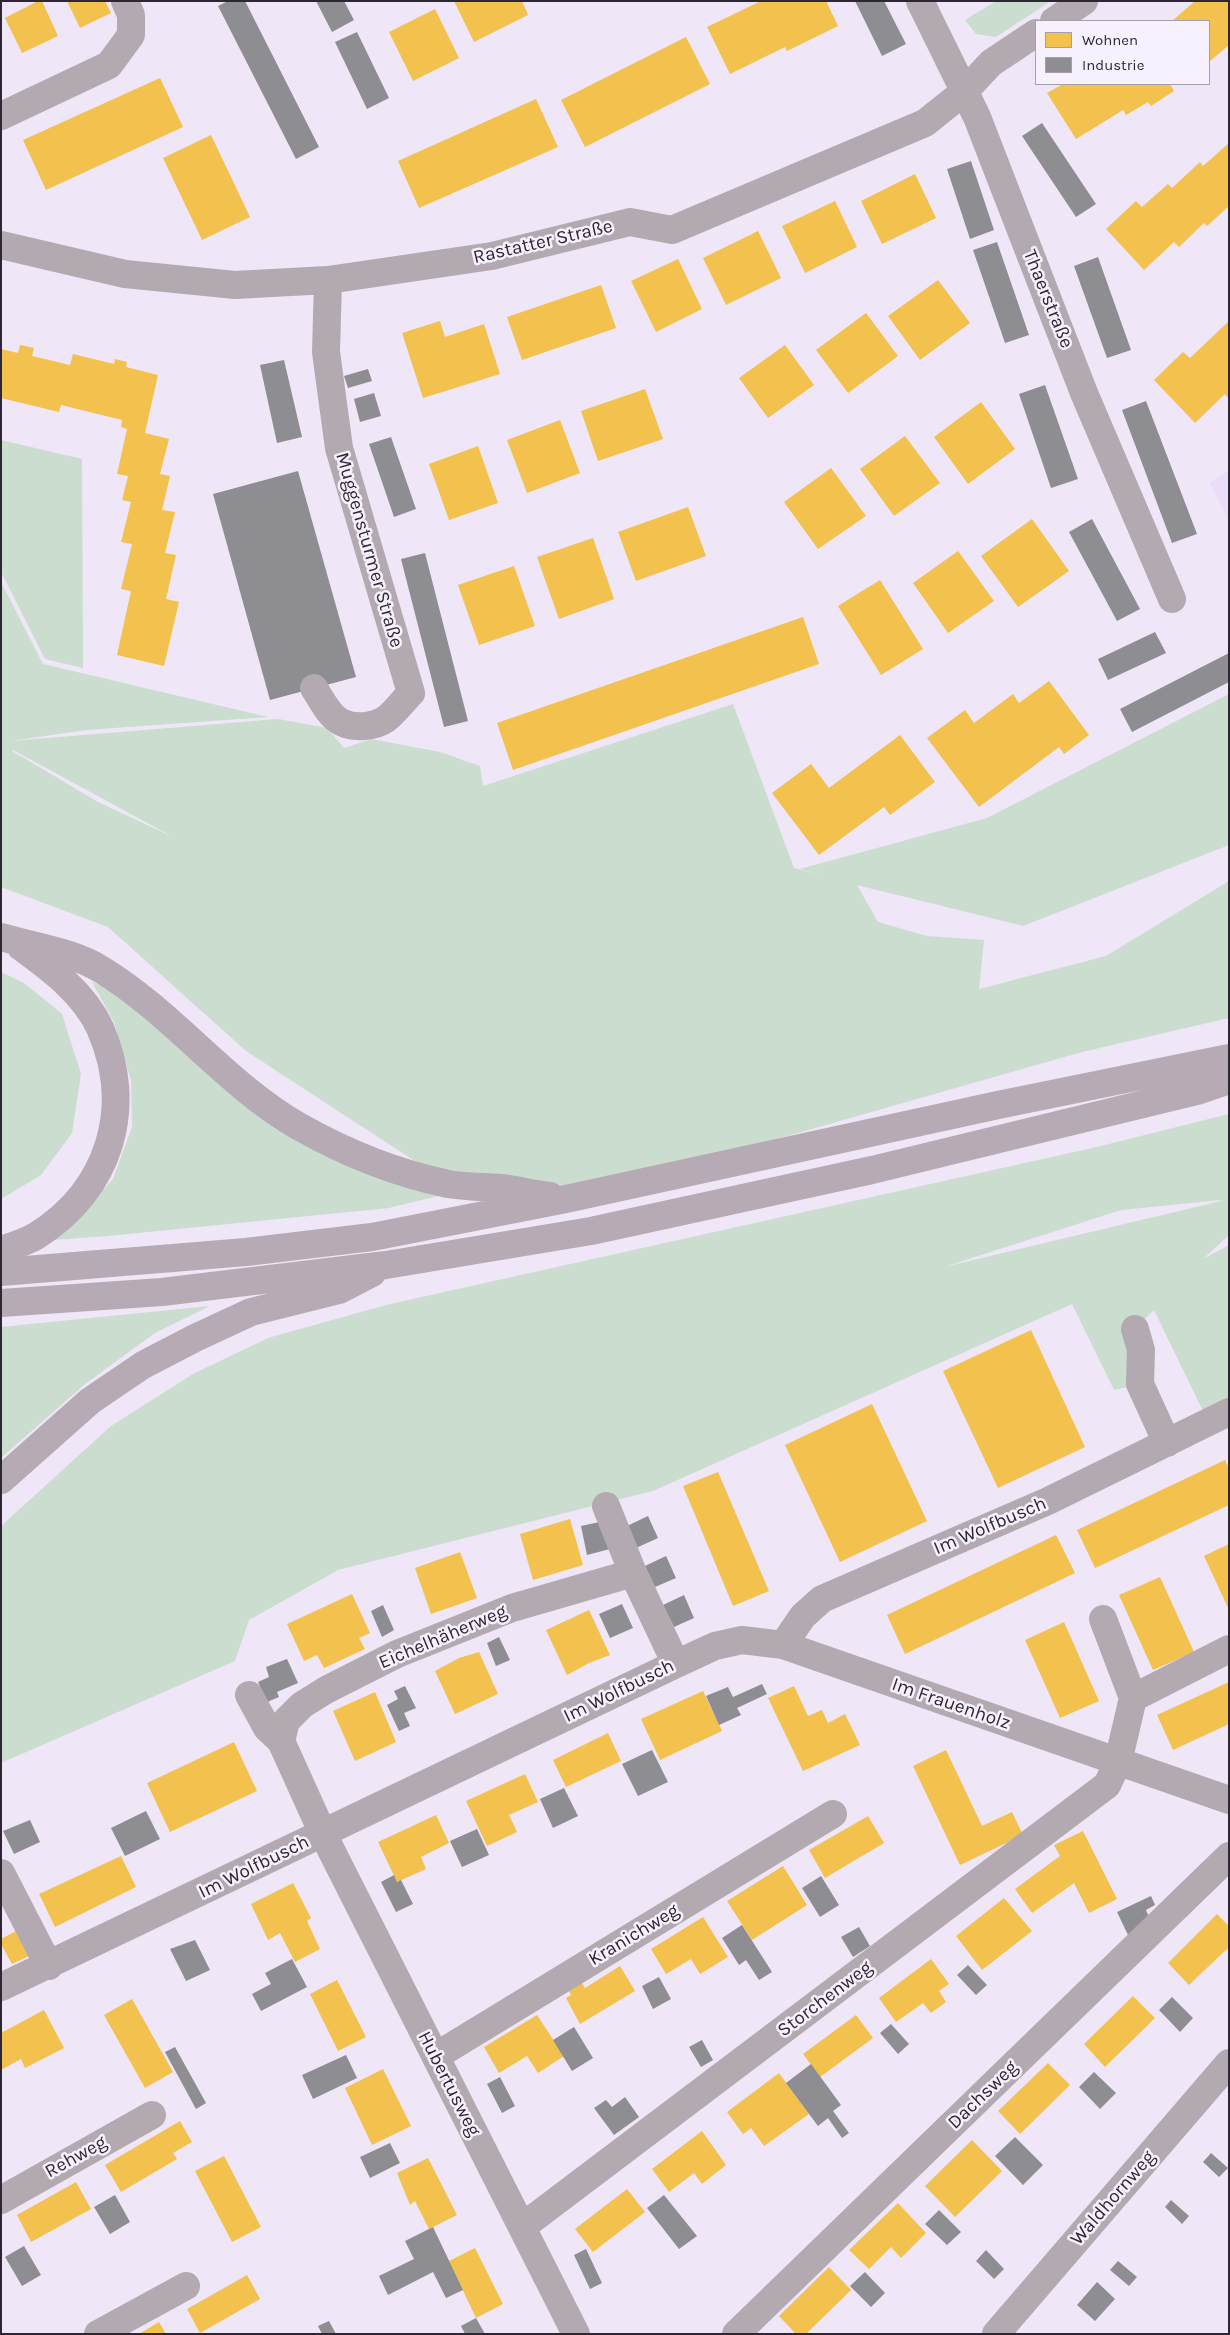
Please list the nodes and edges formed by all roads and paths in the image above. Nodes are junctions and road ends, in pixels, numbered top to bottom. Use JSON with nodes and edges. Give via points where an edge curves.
{"nodes":[{"id":1,"x":125,"y":1,"type":"edge"},
{"id":2,"x":920,"y":1,"type":"edge"},
{"id":3,"x":1084,"y":1,"type":"edge"},
{"id":4,"x":1056,"y":20,"type":"edge"},
{"id":5,"x":1035,"y":34,"type":"edge"},
{"id":6,"x":965,"y":91,"type":"junction"},
{"id":7,"x":1,"y":116,"type":"edge"},
{"id":8,"x":1,"y":245,"type":"edge"},
{"id":9,"x":328,"y":280,"type":"junction"},
{"id":10,"x":1172,"y":599,"type":"dead end"},
{"id":11,"x":314,"y":688,"type":"dead end"},
{"id":12,"x":7,"y":939,"type":"edge"},
{"id":13,"x":1229,"y":1058,"type":"edge"},
{"id":14,"x":1229,"y":1080,"type":"edge"},
{"id":15,"x":566,"y":1199,"type":"junction"},
{"id":16,"x":1,"y":1250,"type":"edge"},
{"id":17,"x":386,"y":1266,"type":"junction"},
{"id":18,"x":1,"y":1272,"type":"edge"},
{"id":19,"x":1,"y":1303,"type":"edge"},
{"id":20,"x":1135,"y":1329,"type":"dead end"},
{"id":21,"x":1229,"y":1412,"type":"edge"},
{"id":22,"x":1167,"y":1443,"type":"junction"},
{"id":23,"x":1,"y":1480,"type":"edge"},
{"id":24,"x":606,"y":1506,"type":"dead end"},
{"id":25,"x":633,"y":1573,"type":"junction"},
{"id":26,"x":1103,"y":1619,"type":"dead end"},
{"id":27,"x":783,"y":1646,"type":"junction"},
{"id":28,"x":1229,"y":1650,"type":"edge"},
{"id":29,"x":676,"y":1664,"type":"junction"},
{"id":30,"x":249,"y":1695,"type":"dead end"},
{"id":31,"x":1134,"y":1698,"type":"junction"},
{"id":32,"x":281,"y":1741,"type":"junction"},
{"id":33,"x":1118,"y":1762,"type":"junction"},
{"id":34,"x":1229,"y":1800,"type":"edge"},
{"id":35,"x":833,"y":1814,"type":"dead end"},
{"id":36,"x":323,"y":1834,"type":"junction"},
{"id":37,"x":1229,"y":1856,"type":"edge"},
{"id":38,"x":1,"y":1873,"type":"edge"},
{"id":39,"x":50,"y":1966,"type":"junction"},
{"id":40,"x":1,"y":1987,"type":"edge"},
{"id":41,"x":436,"y":2056,"type":"junction"},
{"id":42,"x":1229,"y":2062,"type":"edge"},
{"id":43,"x":152,"y":2115,"type":"dead end"},
{"id":44,"x":1,"y":2200,"type":"edge"},
{"id":45,"x":522,"y":2228,"type":"junction"},
{"id":46,"x":186,"y":2286,"type":"dead end"},
{"id":47,"x":98,"y":2334,"type":"edge"},
{"id":48,"x":576,"y":2334,"type":"edge"},
{"id":49,"x":736,"y":2334,"type":"edge"},
{"id":50,"x":996,"y":2334,"type":"edge"}],
"edges":[{"from":1,"to":7,"type":"street","via":[[131,15],[131,35],[109,65]]},
{"from":2,"to":6,"type":"street","name":"Thaerstraße"},
{"from":3,"to":4,"type":"street"},
{"from":5,"to":6,"type":"street","name":"Rastatter Straße","via":[[991,63]]},
{"from":6,"to":9,"type":"street","name":"Rastatter Straße","via":[[926,123],[672,230],[630,222],[492,256]]},
{"from":6,"to":10,"type":"street","name":"Thaerstraße","via":[[1084,393]]},
{"from":8,"to":9,"type":"street","name":"Rastatter Straße","via":[[134,275],[235,286]]},
{"from":9,"to":11,"type":"street","name":"Muggensturmer Straße","via":[[326,352],[339,448],[411,693],[387,718],[375,725],[357,726],[340,722]]},
{"from":12,"to":15,"type":"main road","via":[[55,950],[101,969],[137,995],[250,1094],[343,1149],[394,1169],[450,1184],[503,1188]]},
{"from":12,"to":16,"type":"main road","via":[[59,975],[82,1001],[99,1027],[111,1061],[116,1099],[114,1127],[104,1161],[87,1191],[36,1237]]},
{"from":13,"to":15,"type":"main road"},
{"from":14,"to":17,"type":"main road","via":[[1197,1091],[746,1197],[591,1231]]},
{"from":15,"to":18,"type":"main road","via":[[372,1237],[172,1259]]},
{"from":17,"to":19,"type":"main road","via":[[162,1292]]},
{"from":17,"to":23,"type":"main road","via":[[339,1290],[251,1312],[150,1362],[90,1401]]},
{"from":20,"to":22,"type":"street","via":[[1141,1350],[1140,1384]]},
{"from":21,"to":22,"type":"street","name":"Im Wolfbusch"},
{"from":22,"to":27,"type":"street","name":"Im Wolfbusch","via":[[1048,1501],[822,1599],[803,1616]]},
{"from":24,"to":25,"type":"street"},
{"from":25,"to":29,"type":"street"},
{"from":25,"to":32,"type":"street","name":"Eichelhäherweg","via":[[512,1608],[397,1654],[302,1705],[286,1721]]},
{"from":26,"to":31,"type":"street"},
{"from":27,"to":29,"type":"street","name":"Im Wolfbusch","via":[[742,1640],[715,1646]]},
{"from":27,"to":33,"type":"street","name":"Im Frauenholz"},
{"from":28,"to":31,"type":"street"},
{"from":29,"to":36,"type":"street","name":"Im Wolfbusch"},
{"from":30,"to":32,"type":"street","via":[[267,1728]]},
{"from":31,"to":33,"type":"street"},
{"from":32,"to":36,"type":"street"},
{"from":33,"to":34,"type":"street","name":"Im Frauenholz"},
{"from":33,"to":45,"type":"street","name":"Storchenweg","via":[[1107,1784]]},
{"from":35,"to":41,"type":"street","name":"Kranichweg"},
{"from":36,"to":39,"type":"street","name":"Im Wolfbusch"},
{"from":36,"to":41,"type":"street","name":"Hubertusweg"},
{"from":37,"to":49,"type":"street","name":"Dachsweg"},
{"from":38,"to":39,"type":"street"},
{"from":39,"to":40,"type":"street","name":"Im Wolfbusch"},
{"from":41,"to":45,"type":"street","name":"Hubertusweg"},
{"from":42,"to":50,"type":"street","name":"Waldhornweg"},
{"from":43,"to":44,"type":"street","name":"Rehweg"},
{"from":45,"to":48,"type":"street","name":"Hubertusweg"},
{"from":46,"to":47,"type":"street"}]}
